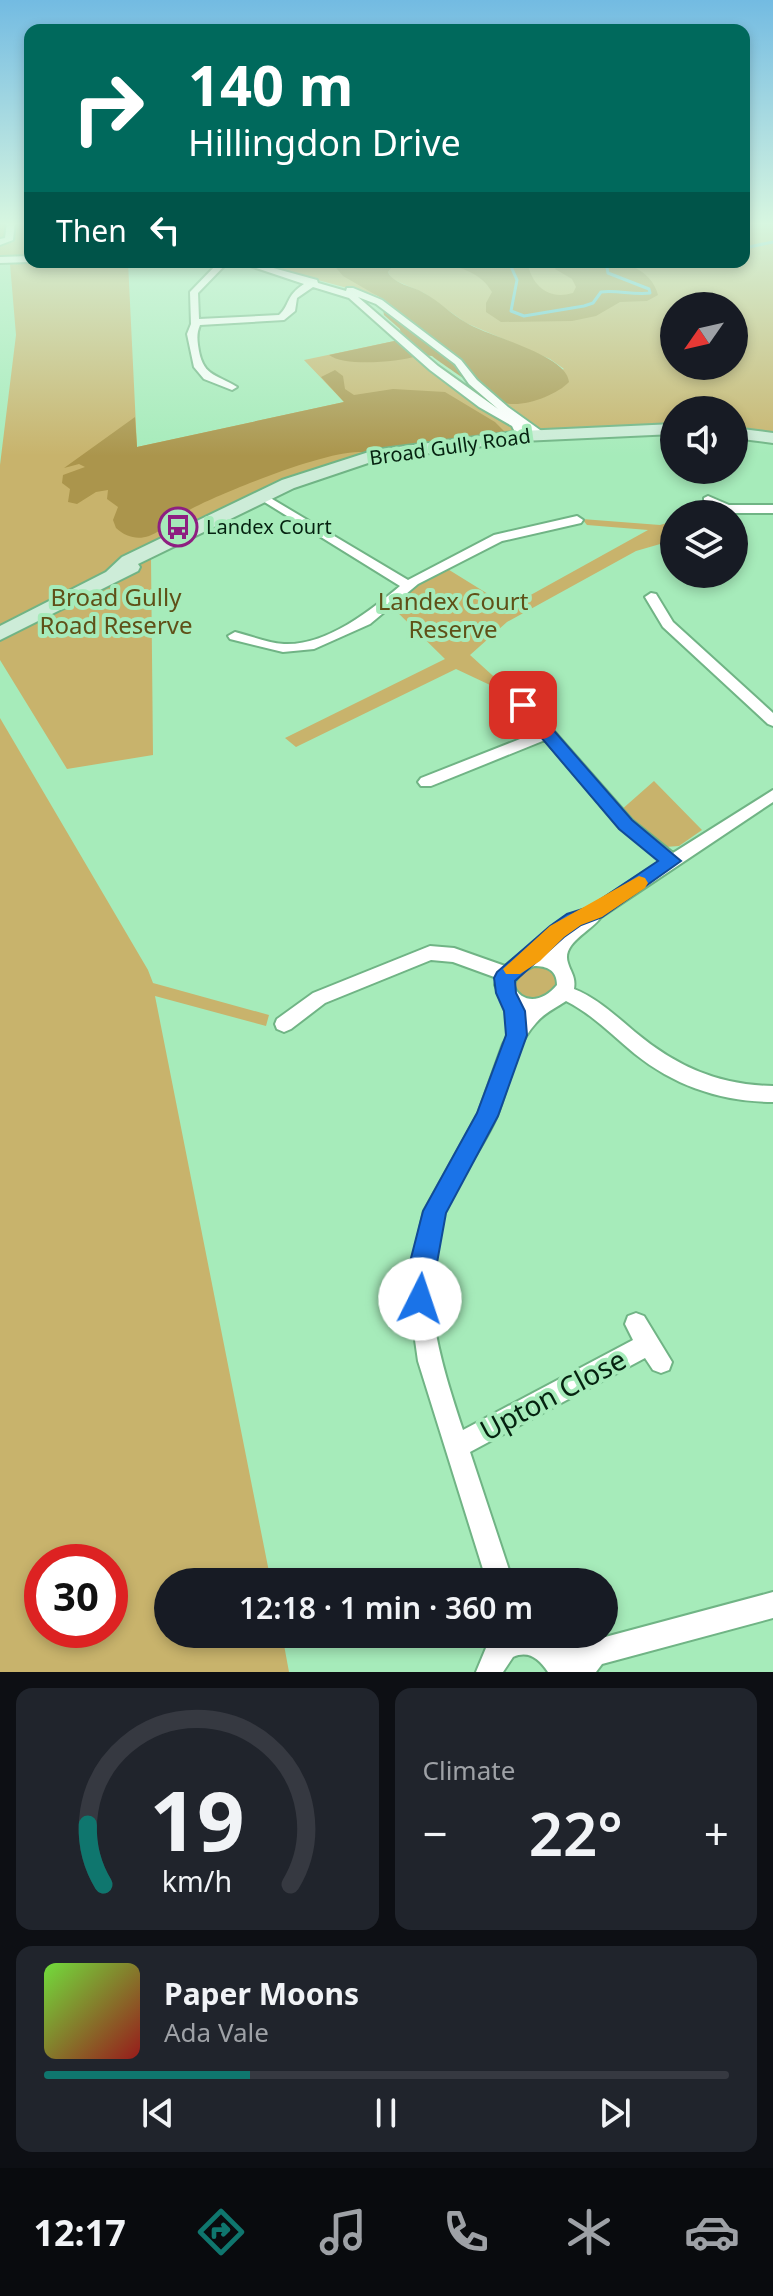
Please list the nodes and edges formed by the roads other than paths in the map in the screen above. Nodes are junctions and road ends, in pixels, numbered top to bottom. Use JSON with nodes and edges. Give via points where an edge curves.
{"nodes":[{"id":1,"x":193,"y":300,"type":"edge"},
{"id":2,"x":291,"y":300,"type":"edge"},
{"id":3,"x":357,"y":300,"type":"edge"},
{"id":4,"x":375,"y":300,"type":"edge"},
{"id":5,"x":196,"y":323,"type":"junction"},
{"id":6,"x":232,"y":387,"type":"dead end"},
{"id":7,"x":497,"y":402,"type":"junction"},
{"id":8,"x":483,"y":405,"type":"junction"},
{"id":9,"x":660,"y":430,"type":"edge"},
{"id":10,"x":542,"y":435,"type":"junction"},
{"id":11,"x":748,"y":435,"type":"edge"},
{"id":12,"x":522,"y":436,"type":"junction"},
{"id":13,"x":773,"y":438,"type":"edge"},
{"id":14,"x":262,"y":496,"type":"junction"},
{"id":15,"x":748,"y":509,"type":"edge"},
{"id":16,"x":773,"y":509,"type":"edge"},
{"id":17,"x":577,"y":520,"type":"dead end"},
{"id":18,"x":408,"y":585,"type":"junction"},
{"id":19,"x":651,"y":597,"type":"dead end"},
{"id":20,"x":0,"y":634,"type":"edge"},
{"id":21,"x":235,"y":636,"type":"dead end"},
{"id":22,"x":517,"y":685,"type":"dead end"},
{"id":23,"x":773,"y":721,"type":"edge"},
{"id":24,"x":547,"y":734,"type":"junction"},
{"id":25,"x":426,"y":782,"type":"dead end"},
{"id":26,"x":773,"y":795,"type":"edge"},
{"id":27,"x":672,"y":861,"type":"junction"},
{"id":28,"x":596,"y":912,"type":"junction"},
{"id":29,"x":526,"y":961,"type":"junction"},
{"id":30,"x":559,"y":967,"type":"junction"},
{"id":31,"x":507,"y":974,"type":"junction"},
{"id":32,"x":563,"y":992,"type":"junction"},
{"id":33,"x":511,"y":999,"type":"junction"},
{"id":34,"x":544,"y":1006,"type":"junction"},
{"id":35,"x":284,"y":1024,"type":"dead end"},
{"id":36,"x":517,"y":1035,"type":"junction"},
{"id":37,"x":773,"y":1094,"type":"edge"},
{"id":38,"x":649,"y":1343,"type":"dead end"},
{"id":39,"x":457,"y":1446,"type":"junction"},
{"id":40,"x":496,"y":1568,"type":"edge"},
{"id":41,"x":773,"y":1605,"type":"edge"},
{"id":42,"x":546,"y":1650,"type":"edge"},
{"id":43,"x":493,"y":1660,"type":"edge"},
{"id":44,"x":586,"y":1662,"type":"edge"}],
"edges":[{"from":1,"to":5,"type":"street"},
{"from":2,"to":5,"type":"street","via":[[290,311],[281,318]]},
{"from":3,"to":8,"type":"street"},
{"from":4,"to":7,"type":"street","via":[[458,362]]},
{"from":5,"to":6,"type":"street","via":[[195,365],[212,380]]},
{"from":7,"to":8,"type":"street"},
{"from":7,"to":10,"type":"street"},
{"from":8,"to":12,"type":"street","via":[[516,424]]},
{"from":9,"to":10,"type":"street","name":"Broad Gully Road"},
{"from":10,"to":12,"type":"street","name":"Broad Gully Road"},
{"from":11,"to":13,"type":"street"},
{"from":12,"to":14,"type":"street","name":"Broad Gully Road","via":[[375,455]]},
{"from":14,"to":18,"type":"street"},
{"from":14,"to":20,"type":"street","name":"Broad Gully Road"},
{"from":15,"to":16,"type":"street"},
{"from":17,"to":18,"type":"street","via":[[498,538]]},
{"from":18,"to":21,"type":"street","via":[[365,621],[309,646],[283,648]]},
{"from":19,"to":23,"type":"street","via":[[668,624]]},
{"from":22,"to":24,"type":"street","via":[[518,699]]},
{"from":24,"to":25,"type":"street"},
{"from":24,"to":27,"type":"street","via":[[626,824]]},
{"from":26,"to":27,"type":"street"},
{"from":27,"to":28,"type":"street"},
{"from":28,"to":29,"type":"street","via":[[557,931]]},
{"from":28,"to":30,"type":"street","via":[[563,942]]},
{"from":29,"to":30,"type":"street","via":[[542,959]]},
{"from":29,"to":31,"type":"street"},
{"from":30,"to":32,"type":"street","via":[[566,980]]},
{"from":31,"to":33,"type":"street","via":[[504,985]]},
{"from":31,"to":35,"type":"street","via":[[454,955],[430,953],[319,998]]},
{"from":32,"to":34,"type":"street"},
{"from":32,"to":37,"type":"street","via":[[587,1002],[685,1077],[729,1092]]},
{"from":33,"to":34,"type":"street","via":[[527,1007]]},
{"from":33,"to":36,"type":"street"},
{"from":34,"to":36,"type":"street"},
{"from":36,"to":39,"type":"street","via":[[487,1116],[434,1211],[422,1266],[422,1327]]},
{"from":38,"to":39,"type":"street","name":"Upton Close"},
{"from":39,"to":40,"type":"street"},
{"from":41,"to":44,"type":"street"},
{"from":42,"to":43,"type":"street","via":[[518,1641]]},
{"from":42,"to":44,"type":"street","via":[[581,1648]]}]}
